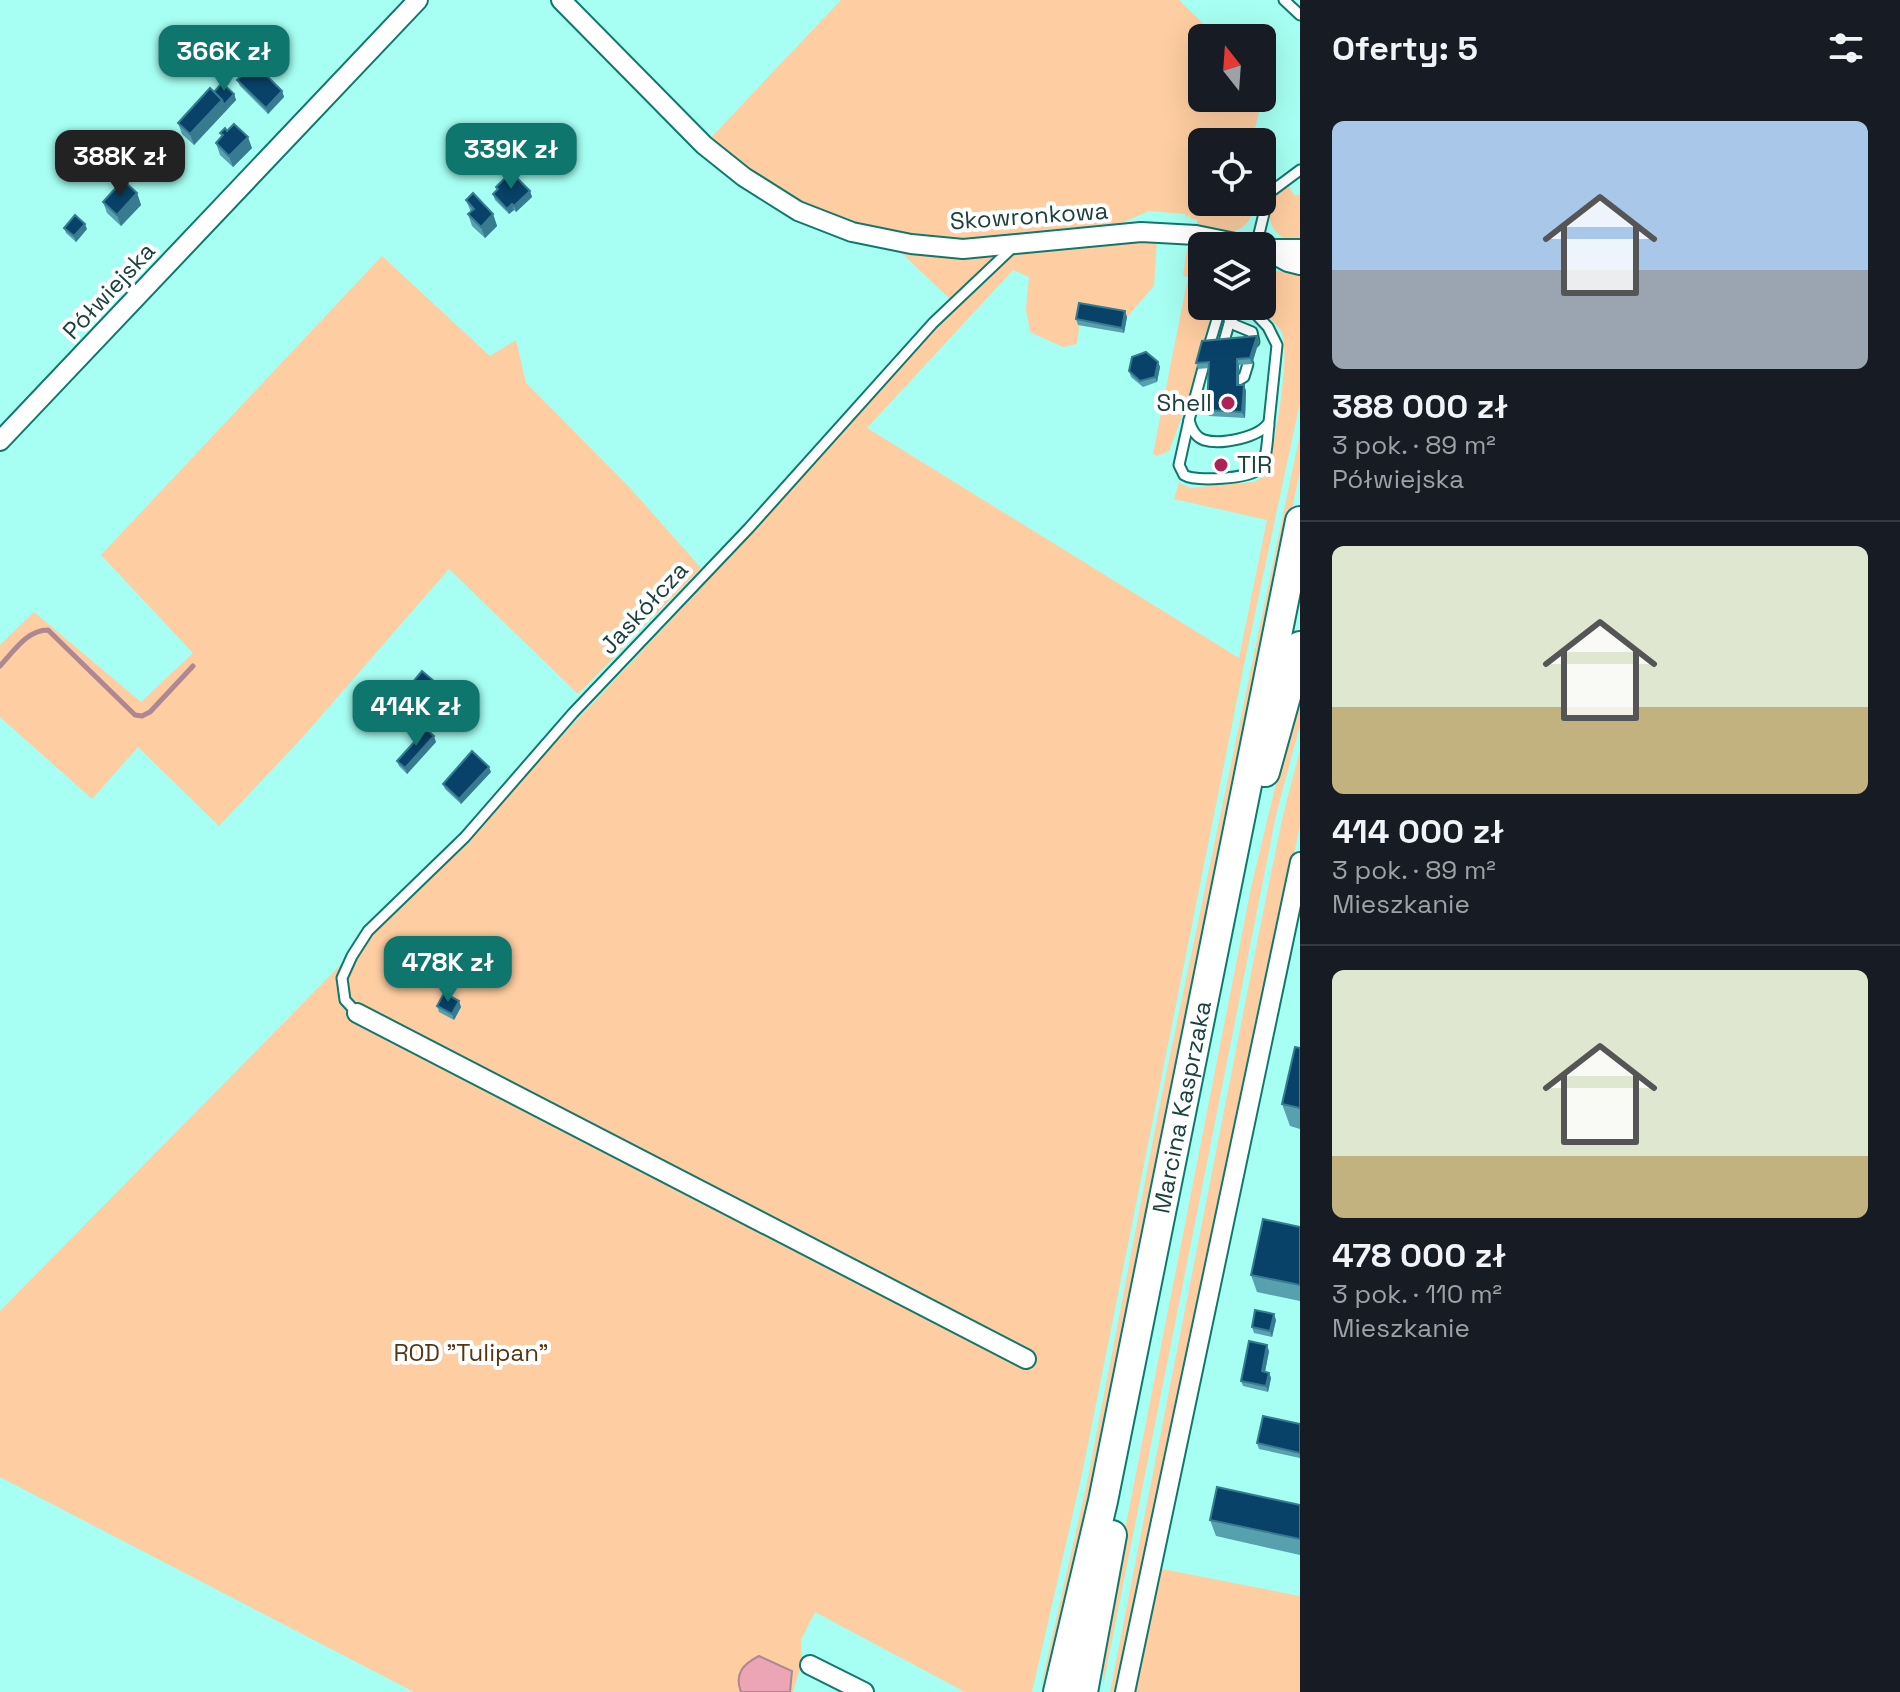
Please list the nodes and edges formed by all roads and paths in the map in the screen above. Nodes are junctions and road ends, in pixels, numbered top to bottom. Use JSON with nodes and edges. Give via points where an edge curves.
{"nodes":[{"id":1,"x":418,"y":0,"type":"edge"},
{"id":2,"x":561,"y":0,"type":"edge"},
{"id":3,"x":1284,"y":0,"type":"edge"},
{"id":4,"x":1300,"y":15,"type":"edge"},
{"id":5,"x":1300,"y":170,"type":"edge"},
{"id":6,"x":1256,"y":232,"type":"edge"},
{"id":7,"x":1188,"y":235,"type":"edge"},
{"id":8,"x":1015,"y":245,"type":"junction"},
{"id":9,"x":1276,"y":248,"type":"edge"},
{"id":10,"x":1300,"y":249,"type":"edge"},
{"id":11,"x":1276,"y":257,"type":"edge"},
{"id":12,"x":1300,"y":265,"type":"edge"},
{"id":13,"x":1216,"y":320,"type":"edge"},
{"id":14,"x":1230,"y":320,"type":"joint"},
{"id":15,"x":1261,"y":320,"type":"edge"},
{"id":16,"x":1254,"y":342,"type":"edge"},
{"id":17,"x":1223,"y":345,"type":"edge"},
{"id":18,"x":1209,"y":346,"type":"edge"},
{"id":19,"x":1248,"y":364,"type":"edge"},
{"id":20,"x":1203,"y":368,"type":"edge"},
{"id":21,"x":1239,"y":380,"type":"edge"},
{"id":22,"x":1211,"y":382,"type":"edge"},
{"id":23,"x":1198,"y":387,"type":"junction"},
{"id":24,"x":1189,"y":420,"type":"junction"},
{"id":25,"x":1269,"y":422,"type":"junction"},
{"id":26,"x":0,"y":441,"type":"edge"},
{"id":27,"x":1300,"y":521,"type":"edge"},
{"id":28,"x":1300,"y":646,"type":"edge"},
{"id":29,"x":1300,"y":862,"type":"edge"},
{"id":30,"x":357,"y":1013,"type":"joint"},
{"id":31,"x":1026,"y":1359,"type":"dead end"},
{"id":32,"x":810,"y":1665,"type":"dead end"},
{"id":33,"x":864,"y":1692,"type":"edge"},
{"id":34,"x":1058,"y":1692,"type":"edge"},
{"id":35,"x":1083,"y":1692,"type":"edge"},
{"id":36,"x":1125,"y":1692,"type":"edge"}],
"edges":[{"from":1,"to":26,"type":"street","name":"Półwiejska"},
{"from":2,"to":8,"type":"street","name":"Skowronkowa","via":[[704,145],[798,211],[852,232],[911,244],[963,249]]},
{"from":3,"to":4,"type":"lane"},
{"from":5,"to":6,"type":"lane","via":[[1269,193]]},
{"from":7,"to":8,"type":"street","name":"Skowronkowa","via":[[1141,232]]},
{"from":8,"to":30,"type":"lane","name":"Jaskółcza","via":[[933,323],[465,837],[368,931],[342,978],[345,1000]]},
{"from":9,"to":10,"type":"street","name":"Skowronkowa"},
{"from":11,"to":12,"type":"street","name":"Skowronkowa"},
{"from":13,"to":18,"type":"lane"},
{"from":14,"to":16,"type":"lane","via":[[1242,332],[1252,332]]},
{"from":14,"to":17,"type":"lane"},
{"from":15,"to":25,"type":"lane","via":[[1277,345]]},
{"from":19,"to":21,"type":"lane"},
{"from":20,"to":23,"type":"lane"},
{"from":22,"to":23,"type":"lane"},
{"from":23,"to":24,"type":"lane"},
{"from":24,"to":25,"type":"lane","via":[[1207,441],[1254,436]]},
{"from":24,"to":25,"type":"lane","via":[[1179,465],[1184,475],[1196,480],[1242,476],[1259,468]]},
{"from":27,"to":34,"type":"main road","name":"Marcina Kasprzaka","via":[[1106,1486]]},
{"from":28,"to":35,"type":"main road","name":"Marcina Kasprzaka","via":[[1251,837]]},
{"from":29,"to":36,"type":"street"},
{"from":30,"to":31,"type":"street"},
{"from":32,"to":33,"type":"street"}]}
